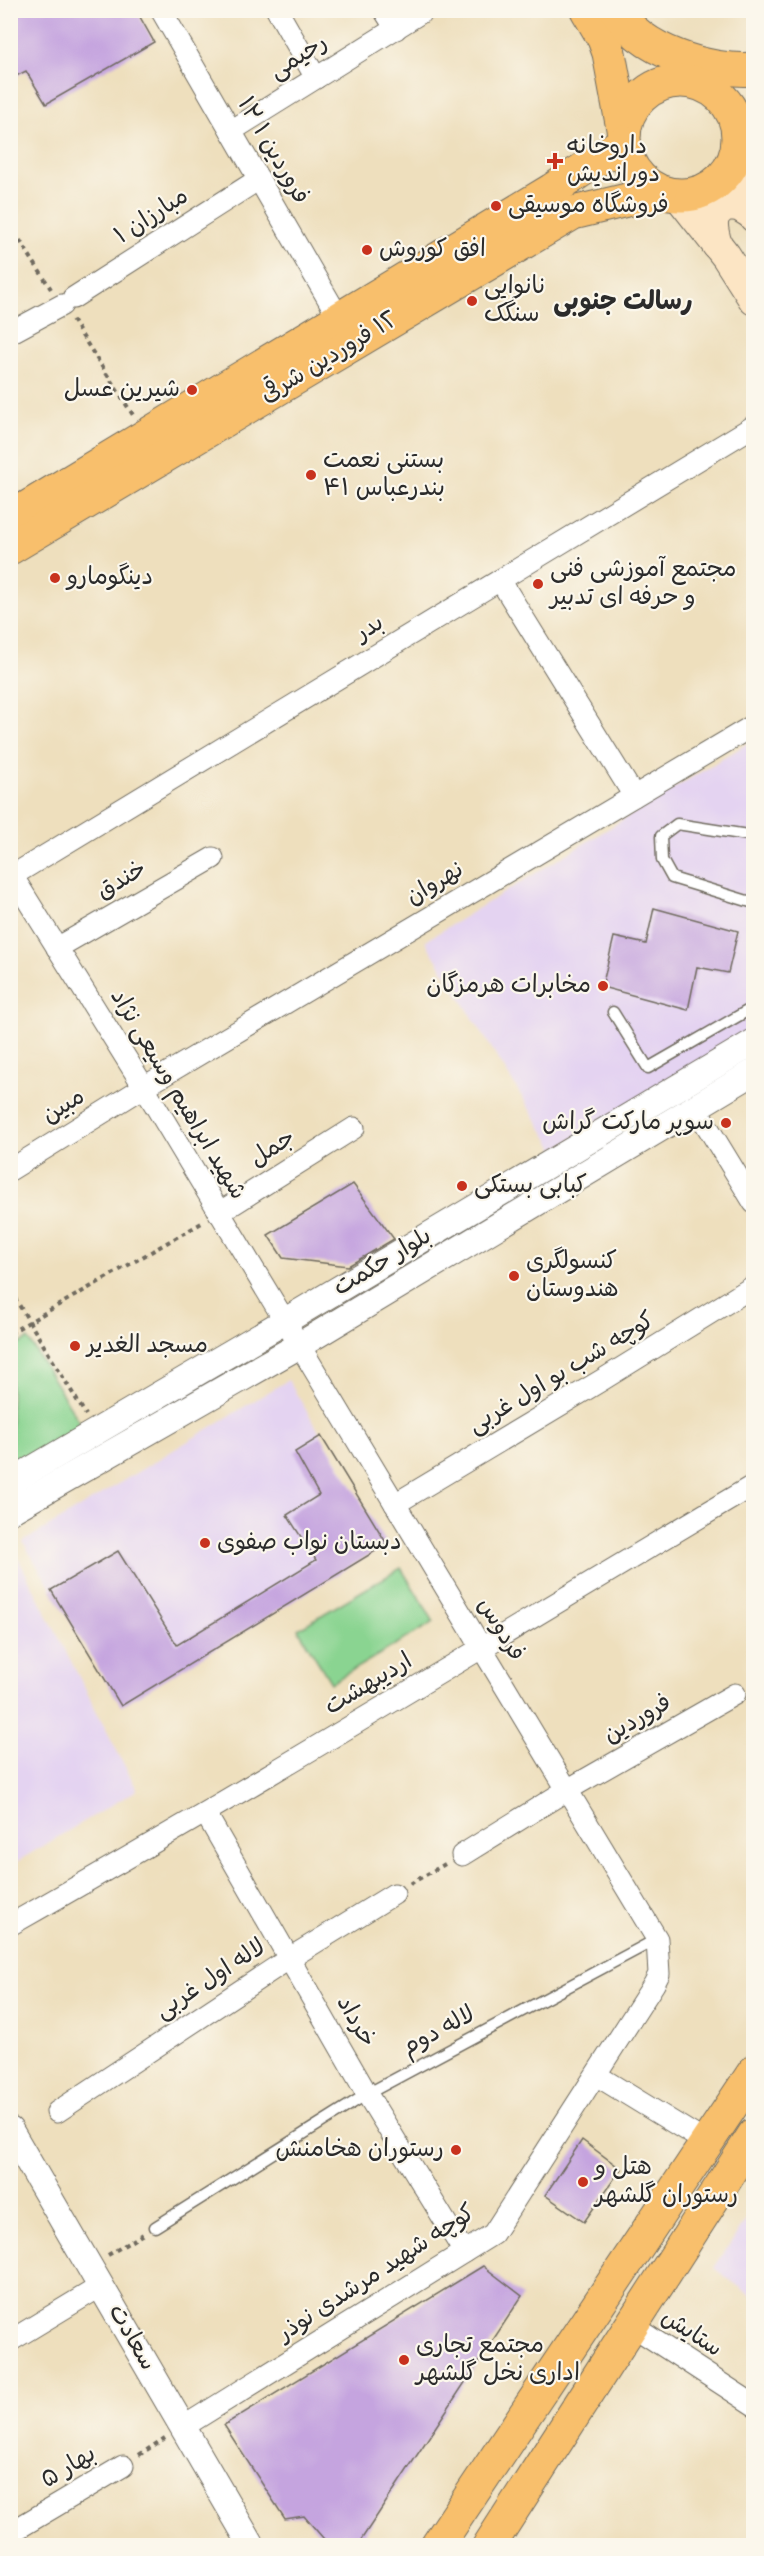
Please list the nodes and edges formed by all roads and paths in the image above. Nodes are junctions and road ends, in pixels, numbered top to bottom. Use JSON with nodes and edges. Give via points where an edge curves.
{"nodes":[{"id":1,"x":161,"y":10,"type":"edge"},
{"id":2,"x":277,"y":10,"type":"edge"},
{"id":3,"x":384,"y":10,"type":"edge"},
{"id":4,"x":425,"y":10,"type":"edge"},
{"id":5,"x":587,"y":10,"type":"edge"},
{"id":6,"x":619,"y":15,"type":"edge"},
{"id":7,"x":396,"y":29,"type":"junction"},
{"id":8,"x":753,"y":69,"type":"edge"},
{"id":9,"x":316,"y":78,"type":"junction"},
{"id":10,"x":231,"y":131,"type":"junction"},
{"id":11,"x":624,"y":138,"type":"junction"},
{"id":12,"x":742,"y":146,"type":"edge"},
{"id":13,"x":259,"y":179,"type":"junction"},
{"id":14,"x":669,"y":193,"type":"junction"},
{"id":15,"x":562,"y":201,"type":"junction"},
{"id":16,"x":753,"y":215,"type":"edge"},
{"id":17,"x":10,"y":225,"type":"edge"},
{"id":18,"x":717,"y":245,"type":"junction"},
{"id":19,"x":753,"y":300,"type":"edge"},
{"id":20,"x":67,"y":302,"type":"junction"},
{"id":21,"x":339,"y":318,"type":"junction"},
{"id":22,"x":10,"y":333,"type":"edge"},
{"id":23,"x":753,"y":426,"type":"edge"},
{"id":24,"x":146,"y":435,"type":"junction"},
{"id":25,"x":10,"y":518,"type":"edge"},
{"id":26,"x":10,"y":548,"type":"edge"},
{"id":27,"x":500,"y":580,"type":"junction"},
{"id":28,"x":753,"y":725,"type":"edge"},
{"id":29,"x":634,"y":796,"type":"junction"},
{"id":30,"x":753,"y":836,"type":"edge"},
{"id":31,"x":213,"y":858,"type":"dead end"},
{"id":32,"x":11,"y":875,"type":"edge"},
{"id":33,"x":753,"y":903,"type":"edge"},
{"id":34,"x":57,"y":948,"type":"junction"},
{"id":35,"x":753,"y":1007,"type":"edge"},
{"id":36,"x":613,"y":1012,"type":"dead end"},
{"id":37,"x":753,"y":1042,"type":"edge"},
{"id":38,"x":753,"y":1072,"type":"edge"},
{"id":39,"x":144,"y":1087,"type":"junction"},
{"id":40,"x":696,"y":1108,"type":"junction"},
{"id":41,"x":354,"y":1128,"type":"dead end"},
{"id":42,"x":10,"y":1170,"type":"edge"},
{"id":43,"x":753,"y":1203,"type":"edge"},
{"id":44,"x":219,"y":1213,"type":"junction"},
{"id":45,"x":753,"y":1286,"type":"edge"},
{"id":46,"x":10,"y":1290,"type":"edge"},
{"id":47,"x":285,"y":1321,"type":"junction"},
{"id":48,"x":30,"y":1322,"type":"junction"},
{"id":49,"x":10,"y":1333,"type":"edge"},
{"id":50,"x":300,"y":1345,"type":"junction"},
{"id":51,"x":96,"y":1431,"type":"junction"},
{"id":52,"x":10,"y":1482,"type":"edge"},
{"id":53,"x":753,"y":1485,"type":"edge"},
{"id":54,"x":395,"y":1504,"type":"junction"},
{"id":55,"x":10,"y":1511,"type":"edge"},
{"id":56,"x":480,"y":1647,"type":"junction"},
{"id":57,"x":735,"y":1694,"type":"dead end"},
{"id":58,"x":567,"y":1790,"type":"junction"},
{"id":59,"x":206,"y":1814,"type":"junction"},
{"id":60,"x":462,"y":1855,"type":"joint"},
{"id":61,"x":394,"y":1894,"type":"joint"},
{"id":62,"x":10,"y":1925,"type":"edge"},
{"id":63,"x":657,"y":1940,"type":"junction"},
{"id":64,"x":290,"y":1958,"type":"junction"},
{"id":65,"x":753,"y":2072,"type":"edge"},
{"id":66,"x":596,"y":2074,"type":"junction"},
{"id":67,"x":367,"y":2094,"type":"junction"},
{"id":68,"x":57,"y":2112,"type":"dead end"},
{"id":69,"x":753,"y":2135,"type":"edge"},
{"id":70,"x":12,"y":2136,"type":"edge"},
{"id":71,"x":706,"y":2143,"type":"junction"},
{"id":72,"x":155,"y":2227,"type":"joint"},
{"id":73,"x":464,"y":2252,"type":"junction"},
{"id":74,"x":95,"y":2276,"type":"junction"},
{"id":75,"x":631,"y":2325,"type":"junction"},
{"id":76,"x":10,"y":2341,"type":"edge"},
{"id":77,"x":753,"y":2405,"type":"edge"},
{"id":78,"x":183,"y":2427,"type":"junction"},
{"id":79,"x":123,"y":2466,"type":"joint"},
{"id":80,"x":10,"y":2533,"type":"edge"},
{"id":81,"x":252,"y":2546,"type":"edge"},
{"id":82,"x":437,"y":2546,"type":"edge"},
{"id":83,"x":489,"y":2546,"type":"edge"}],
"edges":[{"from":1,"to":10,"type":"street","name":"۱۲ فروردین ۱"},
{"from":2,"to":9,"type":"street"},
{"from":3,"to":7,"type":"street"},
{"from":4,"to":7,"type":"street","name":"رحیمی"},
{"from":5,"to":11,"type":"main road","via":[[609,54]]},
{"from":6,"to":8,"type":"main road","via":[[638,36],[679,57],[706,66],[737,71]]},
{"from":7,"to":9,"type":"street","name":"رحیمی"},
{"from":9,"to":10,"type":"street","name":"رحیمی"},
{"from":10,"to":13,"type":"street","name":"۱۲ فروردین ۱"},
{"from":11,"to":12,"type":"main road","via":[[628,115],[638,100],[671,81],[690,81],[723,98],[733,113]]},
{"from":11,"to":14,"type":"main road","via":[[632,169],[644,182]]},
{"from":11,"to":15,"type":"main road","name":"١٢ فروردین شرقی"},
{"from":12,"to":14,"type":"main road","via":[[725,176],[711,187],[695,194]]},
{"from":12,"to":16,"type":"main road"},
{"from":13,"to":20,"type":"street","name":"مبارزان ۱"},
{"from":13,"to":21,"type":"street","name":"۱۲ فروردین ۱"},
{"from":14,"to":15,"type":"main road","name":"١٢ فروردین شرقی"},
{"from":14,"to":18,"type":"main road"},
{"from":15,"to":21,"type":"main road","name":"١٢ فروردین شرقی"},
{"from":15,"to":26,"type":"main road","name":"١٢ فروردین شرقی"},
{"from":16,"to":18,"type":"main road","via":[[739,206],[728,205],[716,213],[712,220]]},
{"from":17,"to":20,"type":"path"},
{"from":18,"to":19,"type":"main road"},
{"from":20,"to":22,"type":"street","name":"مبارزان ۱"},
{"from":20,"to":24,"type":"path"},
{"from":21,"to":24,"type":"main road","name":"١٢ فروردین شرقی"},
{"from":23,"to":27,"type":"street","name":"بدر"},
{"from":24,"to":25,"type":"main road","name":"١٢ فروردین شرقی"},
{"from":27,"to":29,"type":"street"},
{"from":27,"to":32,"type":"street","name":"بدر"},
{"from":28,"to":29,"type":"street","name":"نهروان"},
{"from":29,"to":39,"type":"street","name":"نهروان"},
{"from":30,"to":33,"type":"lane","via":[[677,824],[661,836],[662,860],[672,878]]},
{"from":31,"to":34,"type":"street","name":"خندق"},
{"from":32,"to":34,"type":"street","name":"شهید ابراهیم وسیعی نژاد"},
{"from":34,"to":39,"type":"street","name":"شهید ابراهیم وسیعی نژاد"},
{"from":35,"to":36,"type":"lane","via":[[648,1068]]},
{"from":37,"to":47,"type":"street","name":"بلوار حکمت"},
{"from":38,"to":40,"type":"street","name":"بلوار حکمت"},
{"from":39,"to":42,"type":"street","name":"مبین"},
{"from":39,"to":44,"type":"street","name":"شهید ابراهیم وسیعی نژاد"},
{"from":40,"to":43,"type":"street"},
{"from":40,"to":50,"type":"street","name":"بلوار حکمت"},
{"from":41,"to":44,"type":"street","name":"جمل"},
{"from":44,"to":47,"type":"street","name":"شهید ابراهیم وسیعی نژاد"},
{"from":44,"to":48,"type":"path"},
{"from":45,"to":54,"type":"street","name":"کوچه شب بو اول غربی"},
{"from":46,"to":48,"type":"path"},
{"from":47,"to":50,"type":"street","name":"شهید ابراهیم وسیعی نژاد"},
{"from":47,"to":51,"type":"street","name":"بلوار حکمت"},
{"from":48,"to":49,"type":"path"},
{"from":48,"to":51,"type":"path"},
{"from":50,"to":54,"type":"street","name":"فردوس"},
{"from":50,"to":55,"type":"street","name":"بلوار حکمت"},
{"from":51,"to":52,"type":"street","name":"بلوار حکمت"},
{"from":53,"to":56,"type":"street","name":"اردیبهشت"},
{"from":54,"to":56,"type":"street","name":"فردوس"},
{"from":56,"to":58,"type":"street","name":"فردوس"},
{"from":56,"to":59,"type":"street","name":"اردیبهشت"},
{"from":57,"to":58,"type":"street","name":"فروردین"},
{"from":58,"to":60,"type":"street"},
{"from":58,"to":63,"type":"street","name":"فردوس"},
{"from":59,"to":62,"type":"street","name":"اردیبهشت"},
{"from":59,"to":64,"type":"street","name":"خرداد"},
{"from":60,"to":61,"type":"path"},
{"from":61,"to":64,"type":"street","name":"لاله اول غربی"},
{"from":63,"to":66,"type":"street","name":"کوچه شهید مرشدی نوذر","via":[[658,1974]]},
{"from":63,"to":67,"type":"lane","name":"لاله دوم"},
{"from":64,"to":67,"type":"street","name":"خرداد"},
{"from":64,"to":68,"type":"street","name":"لاله اول غربی"},
{"from":65,"to":71,"type":"main road"},
{"from":66,"to":71,"type":"street"},
{"from":66,"to":73,"type":"street","name":"کوچه شهید مرشدی نوذر","via":[[493,2234]]},
{"from":67,"to":72,"type":"lane","name":"لاله دوم"},
{"from":67,"to":73,"type":"street","name":"خرداد"},
{"from":69,"to":75,"type":"main road"},
{"from":70,"to":74,"type":"street","name":"سعادت"},
{"from":71,"to":82,"type":"main road"},
{"from":72,"to":74,"type":"path"},
{"from":73,"to":78,"type":"street","name":"کوچه شهید مرشدی نوذر"},
{"from":74,"to":76,"type":"street"},
{"from":74,"to":78,"type":"street","name":"سعادت"},
{"from":75,"to":77,"type":"street","name":"ستایش"},
{"from":75,"to":83,"type":"main road"},
{"from":78,"to":79,"type":"path"},
{"from":78,"to":81,"type":"street","name":"سعادت"},
{"from":79,"to":80,"type":"street","name":"بهار ۵"}]}
